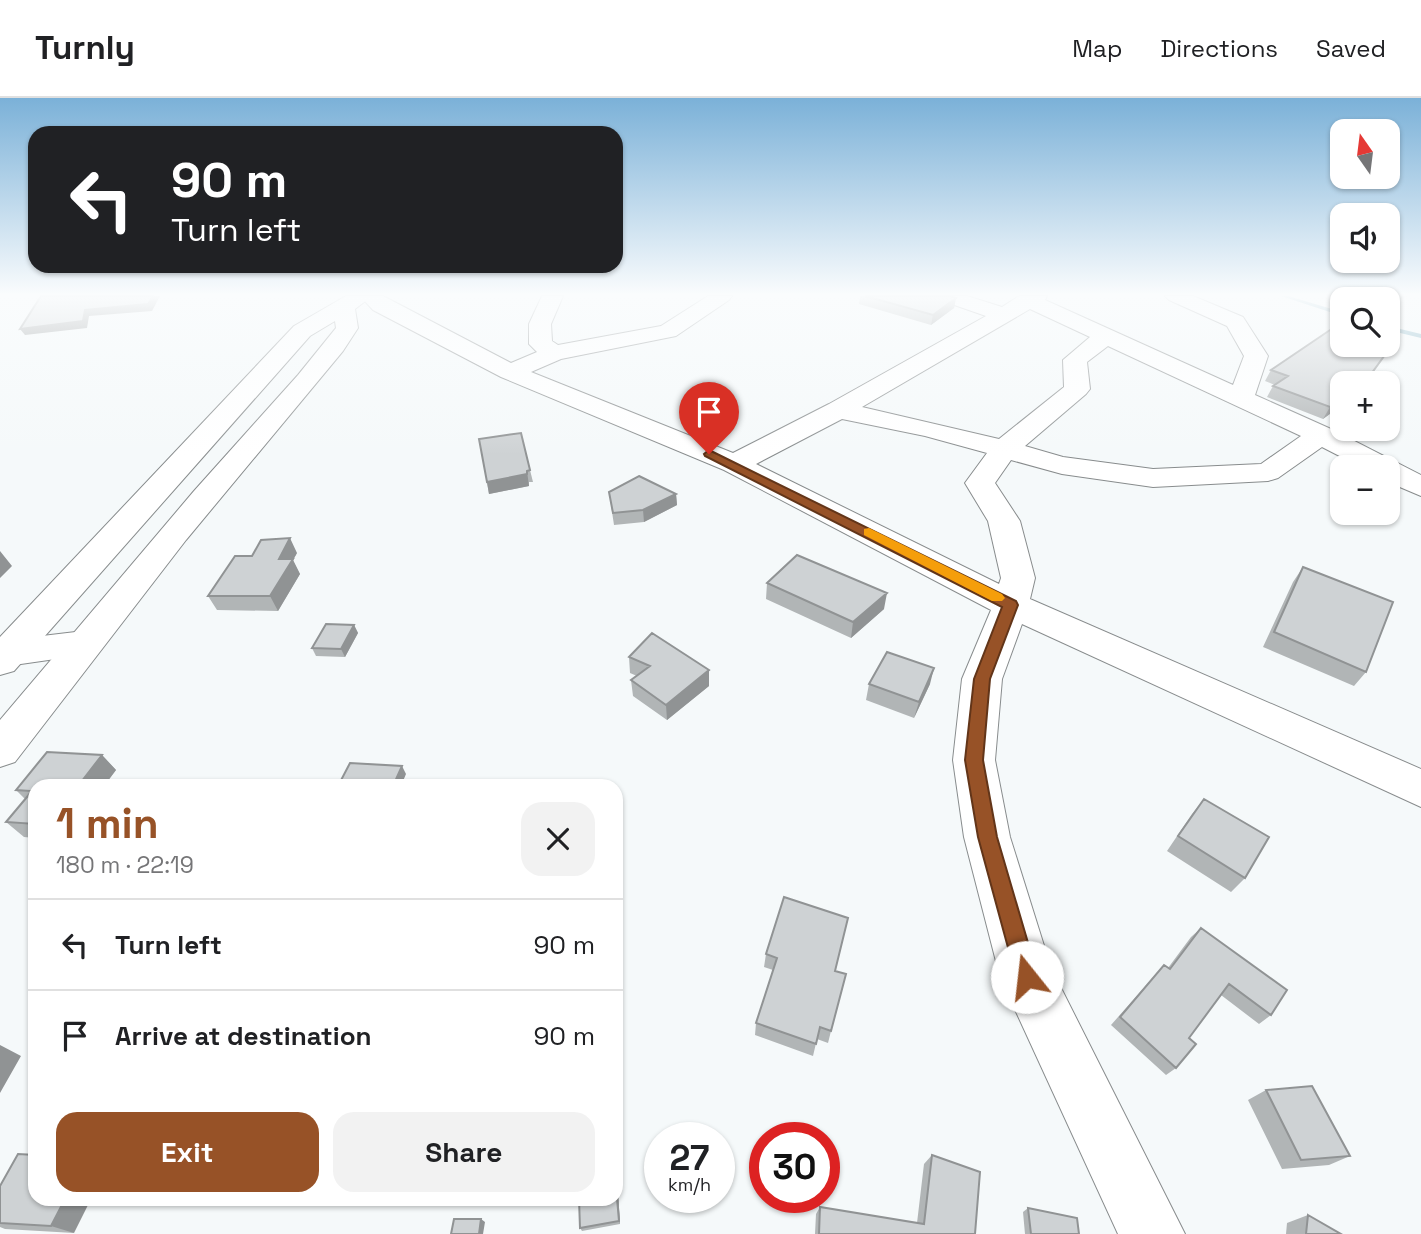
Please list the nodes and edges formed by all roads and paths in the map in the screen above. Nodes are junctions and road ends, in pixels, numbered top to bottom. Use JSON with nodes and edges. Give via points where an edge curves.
{"nodes":[{"id":1,"x":286,"y":349,"type":"edge"},
{"id":2,"x":333,"y":349,"type":"edge"},
{"id":3,"x":465,"y":349,"type":"edge"},
{"id":4,"x":548,"y":349,"type":"edge"},
{"id":5,"x":575,"y":349,"type":"edge"},
{"id":6,"x":943,"y":349,"type":"edge"},
{"id":7,"x":1089,"y":349,"type":"edge"},
{"id":8,"x":1136,"y":349,"type":"edge"},
{"id":9,"x":1252,"y":349,"type":"edge"},
{"id":10,"x":554,"y":353,"type":"junction"},
{"id":11,"x":510,"y":372,"type":"junction"},
{"id":12,"x":1240,"y":400,"type":"junction"},
{"id":13,"x":838,"y":410,"type":"junction"},
{"id":14,"x":1321,"y":435,"type":"junction"},
{"id":15,"x":1004,"y":449,"type":"junction"},
{"id":16,"x":1360,"y":455,"type":"edge"},
{"id":17,"x":184,"y":460,"type":"junction"},
{"id":18,"x":235,"y":461,"type":"junction"},
{"id":19,"x":734,"y":464,"type":"junction"},
{"id":20,"x":1400,"y":476,"type":"edge"},
{"id":21,"x":1421,"y":487,"type":"edge"},
{"id":22,"x":1011,"y":605,"type":"junction"},
{"id":23,"x":85,"y":644,"type":"junction"},
{"id":24,"x":2,"y":656,"type":"edge"},
{"id":25,"x":0,"y":750,"type":"edge"},
{"id":26,"x":1421,"y":789,"type":"edge"},
{"id":27,"x":1152,"y":1234,"type":"edge"}],
"edges":[{"from":1,"to":17,"type":"street"},
{"from":2,"to":18,"type":"street","via":[[303,389]]},
{"from":3,"to":11,"type":"street"},
{"from":4,"to":10,"type":"street"},
{"from":5,"to":10,"type":"street"},
{"from":6,"to":13,"type":"street"},
{"from":7,"to":15,"type":"street","via":[[1075,360],[1077,389]]},
{"from":8,"to":12,"type":"street"},
{"from":9,"to":12,"type":"street","via":[[1256,356]]},
{"from":10,"to":11,"type":"street"},
{"from":11,"to":19,"type":"street"},
{"from":12,"to":14,"type":"street"},
{"from":13,"to":15,"type":"street"},
{"from":13,"to":19,"type":"street"},
{"from":14,"to":15,"type":"street","via":[[1268,472],[1153,478],[1062,465]]},
{"from":14,"to":16,"type":"street"},
{"from":15,"to":22,"type":"street","via":[[980,483],[1004,521],[1018,579]]},
{"from":17,"to":18,"type":"street"},
{"from":17,"to":24,"type":"street"},
{"from":18,"to":23,"type":"street"},
{"from":19,"to":22,"type":"street"},
{"from":20,"to":21,"type":"street"},
{"from":22,"to":26,"type":"street"},
{"from":22,"to":27,"type":"street","via":[[980,692],[974,760],[988,837],[1027,977]]},
{"from":23,"to":24,"type":"street"},
{"from":23,"to":25,"type":"street"}]}
